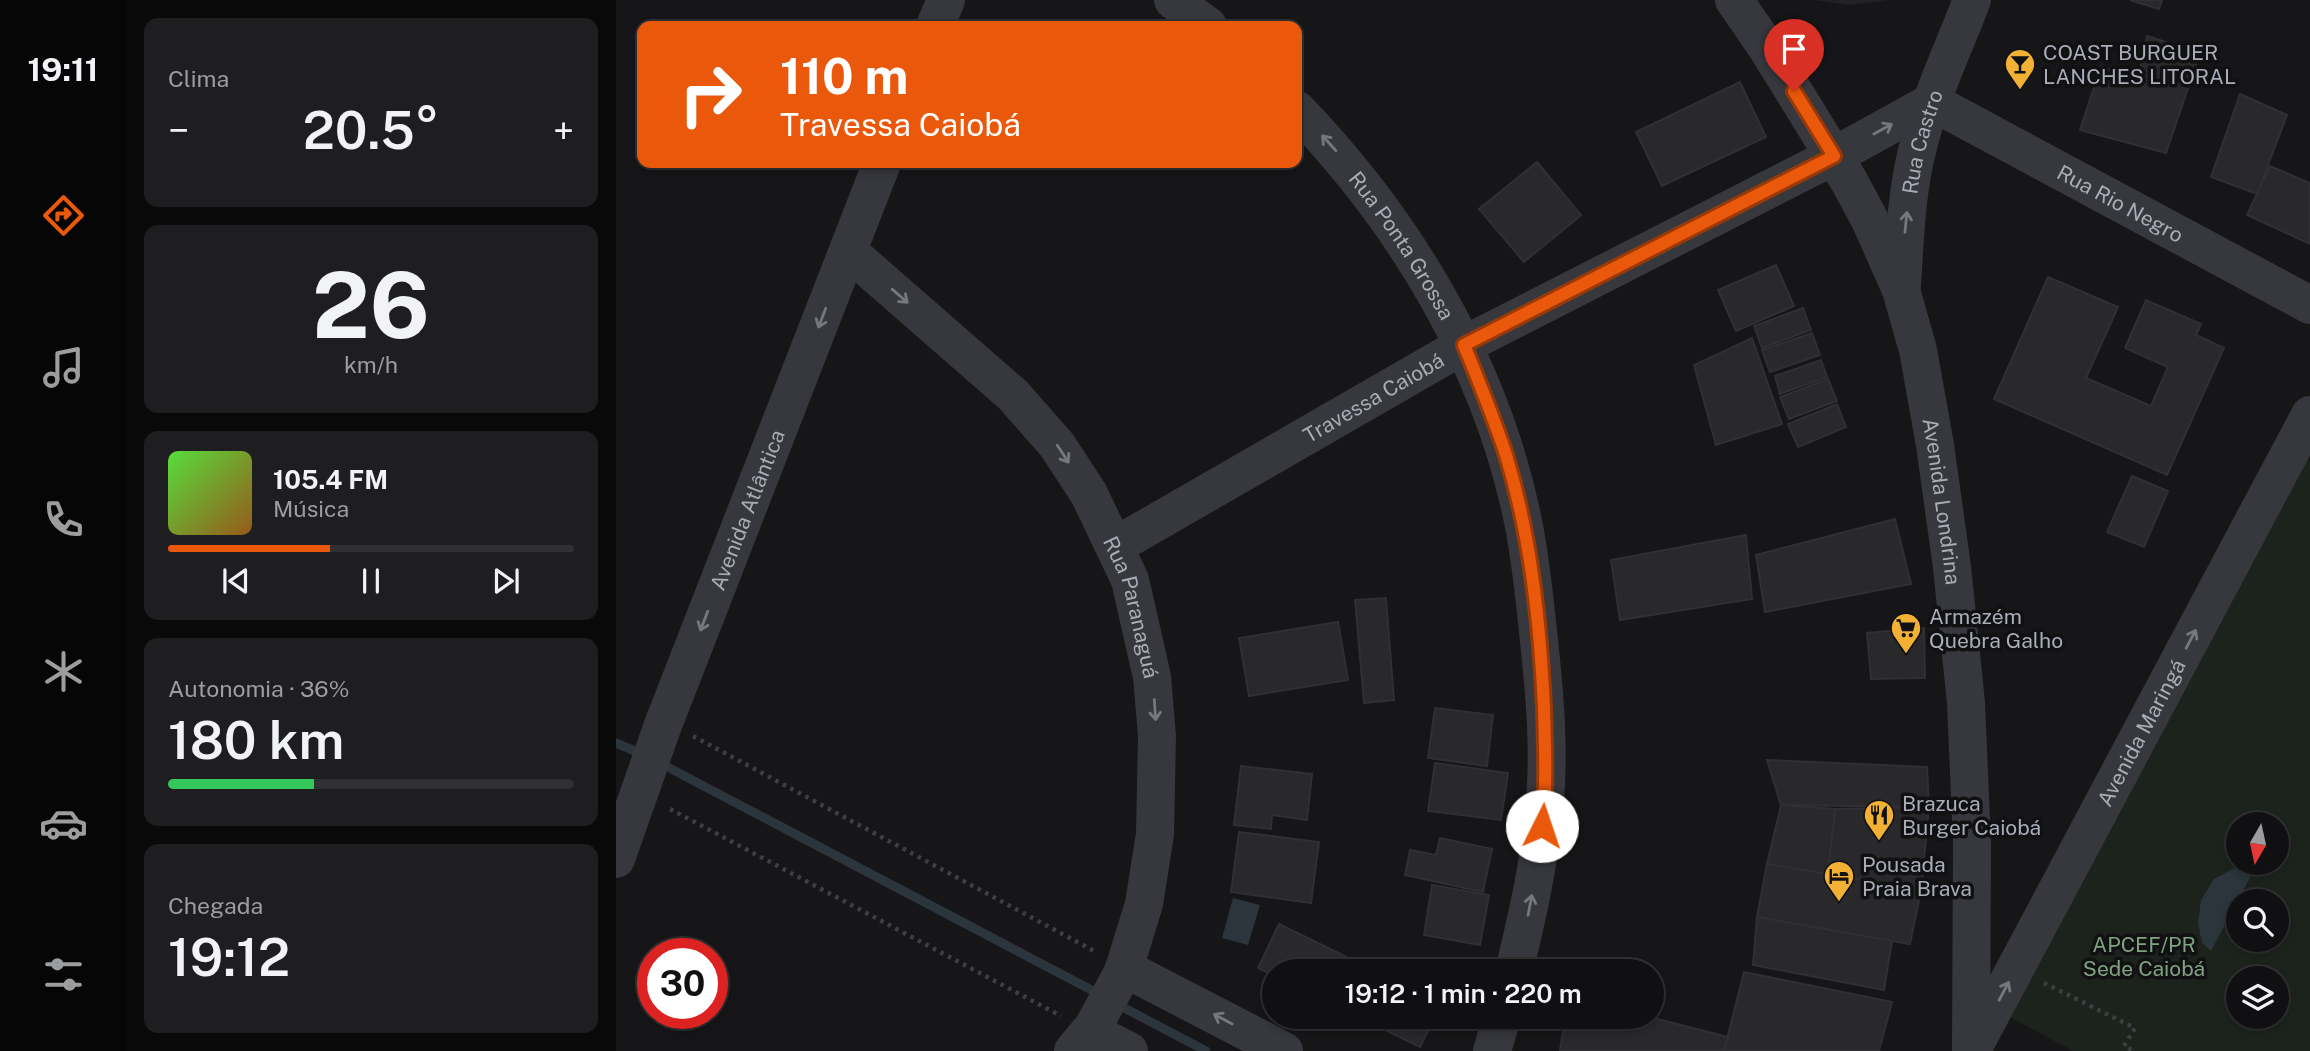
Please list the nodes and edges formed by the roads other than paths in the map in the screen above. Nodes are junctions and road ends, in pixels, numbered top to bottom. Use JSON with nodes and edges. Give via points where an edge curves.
{"nodes":[{"id":1,"x":946,"y":0,"type":"edge"},
{"id":2,"x":1173,"y":0,"type":"edge"},
{"id":3,"x":1734,"y":0,"type":"edge"},
{"id":4,"x":1972,"y":0,"type":"edge"},
{"id":5,"x":937,"y":21,"type":"edge"},
{"id":6,"x":1201,"y":21,"type":"edge"},
{"id":7,"x":1932,"y":102,"type":"junction"},
{"id":8,"x":1302,"y":115,"type":"edge"},
{"id":9,"x":1834,"y":156,"type":"junction"},
{"id":10,"x":881,"y":168,"type":"edge"},
{"id":11,"x":848,"y":251,"type":"junction"},
{"id":12,"x":1901,"y":290,"type":"junction"},
{"id":13,"x":2310,"y":304,"type":"edge"},
{"id":14,"x":1464,"y":345,"type":"junction"},
{"id":15,"x":2310,"y":415,"type":"edge"},
{"id":16,"x":1115,"y":546,"type":"junction"},
{"id":17,"x":616,"y":859,"type":"edge"},
{"id":18,"x":1517,"y":959,"type":"edge"},
{"id":19,"x":1124,"y":970,"type":"junction"},
{"id":20,"x":1498,"y":1029,"type":"edge"},
{"id":21,"x":1085,"y":1036,"type":"edge"},
{"id":22,"x":1129,"y":1051,"type":"edge"},
{"id":23,"x":1284,"y":1051,"type":"edge"},
{"id":24,"x":1492,"y":1051,"type":"edge"},
{"id":25,"x":1971,"y":1051,"type":"edge"}],
"edges":[{"from":1,"to":5,"type":"street"},
{"from":2,"to":6,"type":"street"},
{"from":3,"to":9,"type":"street","name":"Avenida Londrina"},
{"from":4,"to":7,"type":"street","name":"Rua Castro"},
{"from":9,"to":7,"type":"street","name":"Travessa Caiobá","one_way":true},
{"from":12,"to":7,"type":"street","name":"Rua Castro","one_way":true,"via":[[1917,152]]},
{"from":7,"to":13,"type":"street","name":"Rua Rio Negro"},
{"from":14,"to":8,"type":"street","name":"Rua Ponta Grossa","one_way":true,"via":[[1383,211]]},
{"from":9,"to":12,"type":"street","name":"Avenida Londrina","via":[[1871,222]]},
{"from":9,"to":14,"type":"street","name":"Travessa Caiobá"},
{"from":10,"to":11,"type":"street","name":"Avenida Atlântica"},
{"from":11,"to":16,"type":"street","name":"Rua Paranaguá","one_way":true,"via":[[1013,395],[1057,445]]},
{"from":11,"to":17,"type":"street","name":"Avenida Atlântica","one_way":true,"via":[[664,723]]},
{"from":12,"to":25,"type":"street","name":"Avenida Londrina","via":[[1918,350],[1935,445],[1966,703],[1972,843]]},
{"from":14,"to":16,"type":"street","name":"Travessa Caiobá"},
{"from":18,"to":14,"type":"street","name":"Rua Ponta Grossa","one_way":true,"via":[[1545,808],[1543,676],[1523,520],[1506,455]]},
{"from":25,"to":15,"type":"street","name":"Avenida Maringá","one_way":true},
{"from":16,"to":19,"type":"street","name":"Rua Paranaguá","one_way":true,"via":[[1130,580],[1152,677],[1157,736],[1155,834],[1144,905]]},
{"from":19,"to":21,"type":"street","name":"Rua Paranaguá"},
{"from":23,"to":19,"type":"street","one_way":true},
{"from":20,"to":24,"type":"street"},
{"from":21,"to":22,"type":"street"}]}
